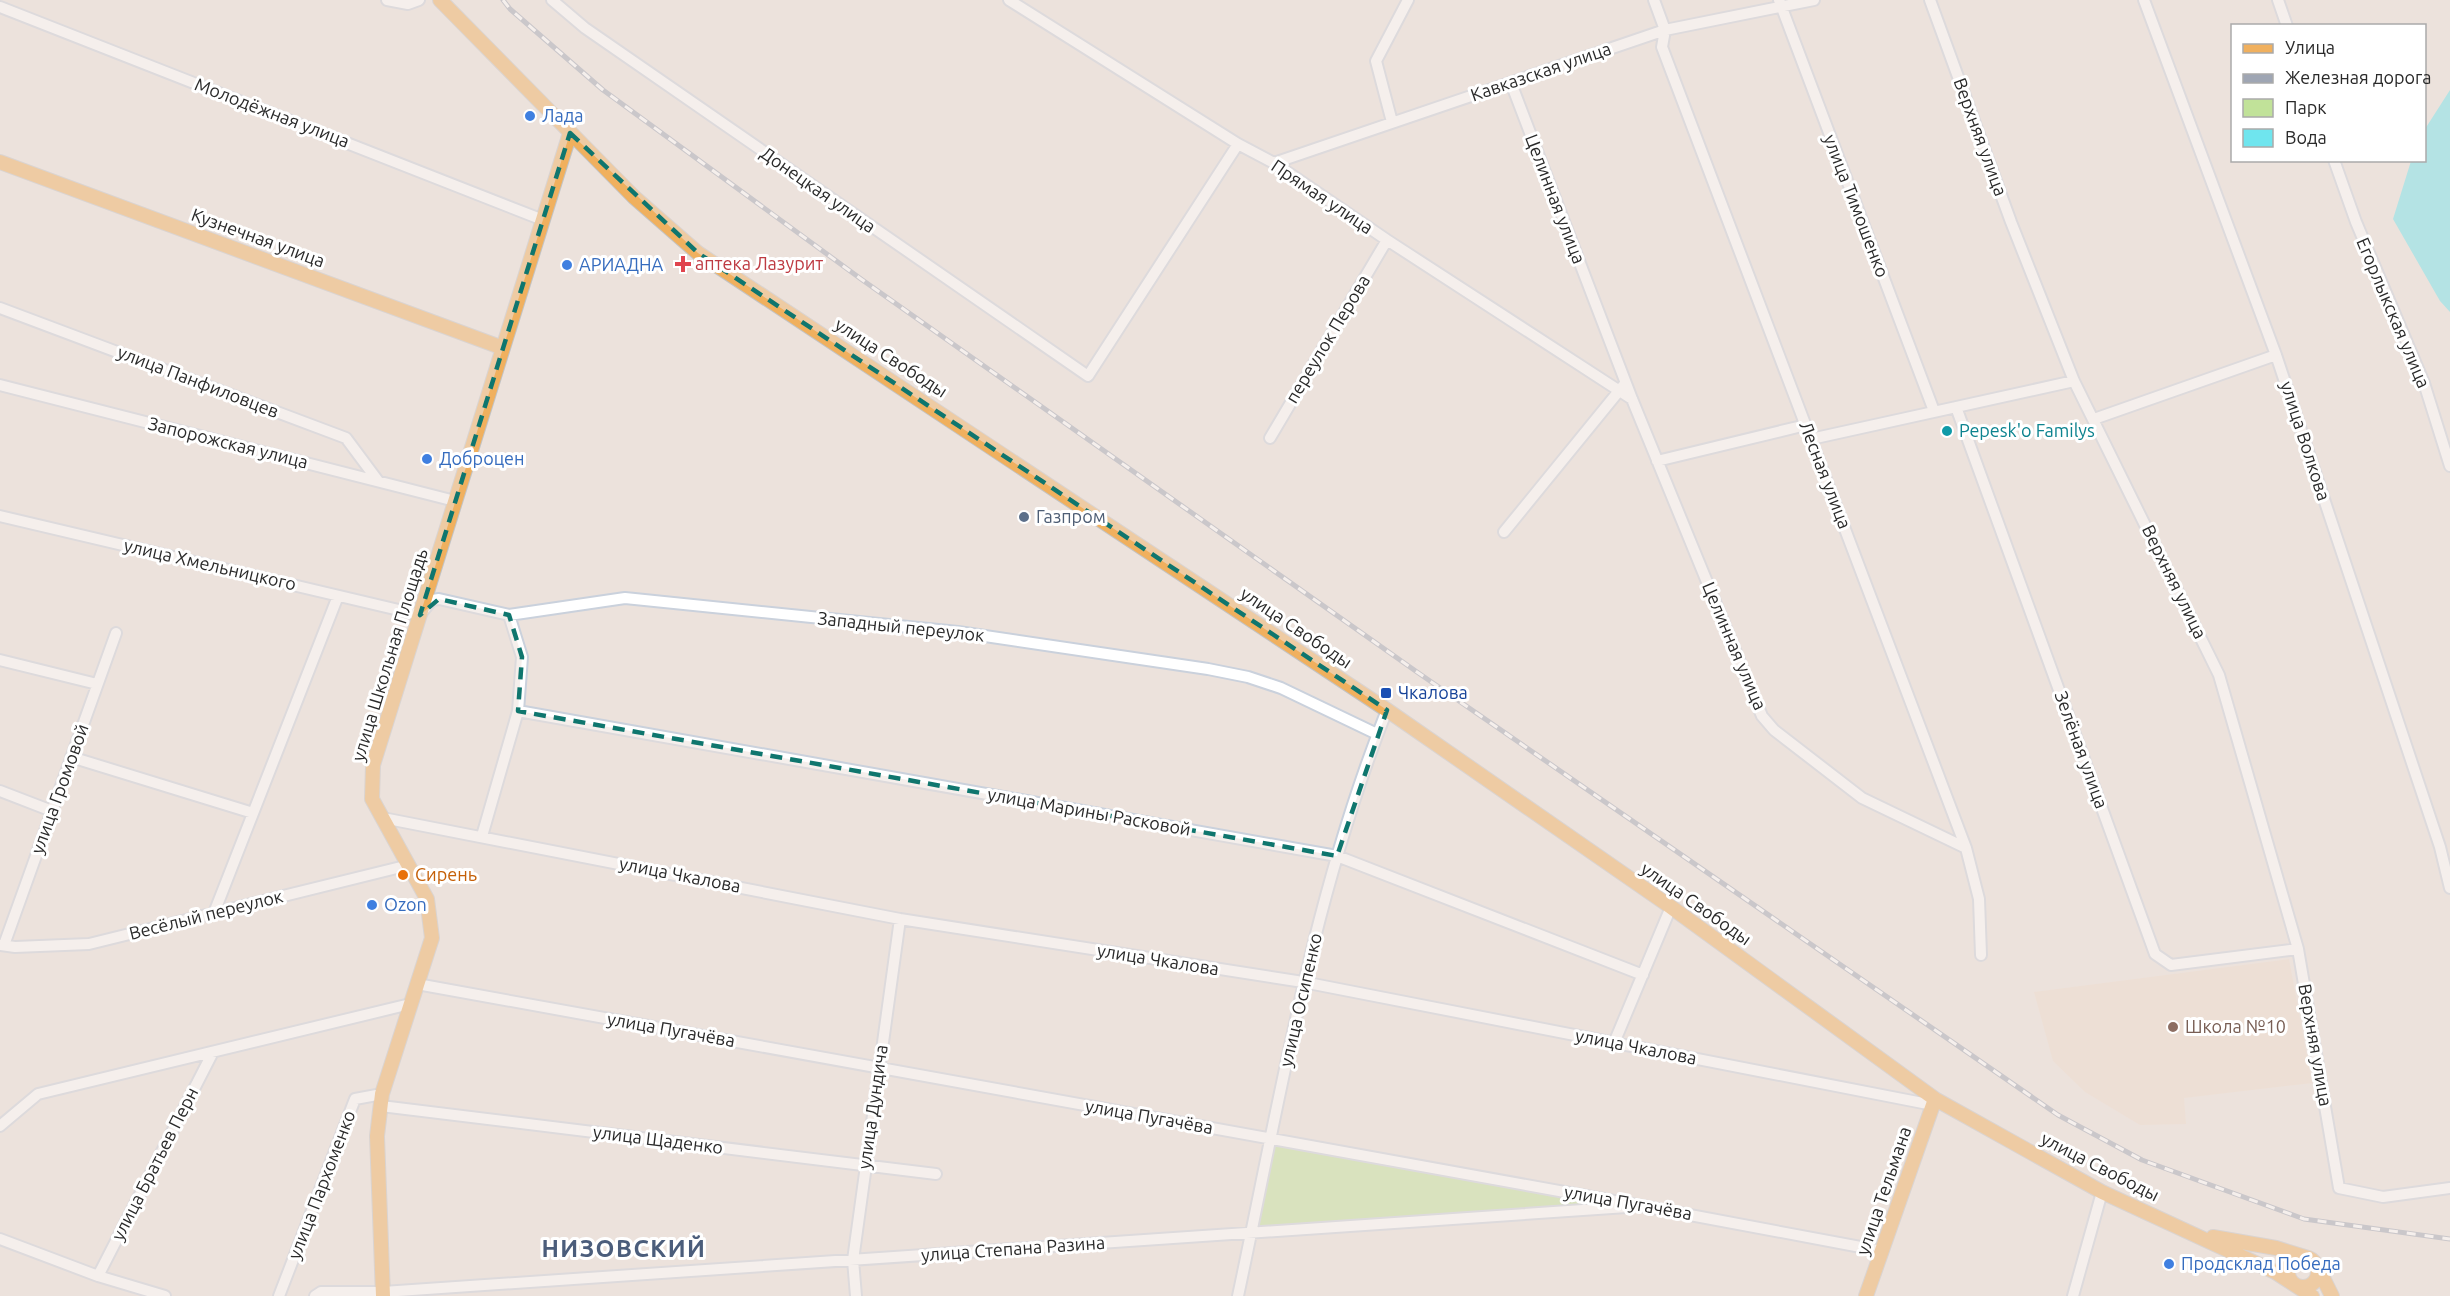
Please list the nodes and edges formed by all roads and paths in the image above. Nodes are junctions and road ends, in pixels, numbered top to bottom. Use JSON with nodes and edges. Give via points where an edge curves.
{"nodes":[{"id":1,"x":387,"y":0,"type":"edge"},
{"id":2,"x":419,"y":0,"type":"edge"},
{"id":3,"x":440,"y":0,"type":"edge"},
{"id":4,"x":552,"y":0,"type":"edge"},
{"id":5,"x":1009,"y":0,"type":"edge"},
{"id":6,"x":1408,"y":0,"type":"edge"},
{"id":7,"x":1654,"y":0,"type":"edge"},
{"id":8,"x":1814,"y":0,"type":"edge"},
{"id":9,"x":1930,"y":0,"type":"edge"},
{"id":10,"x":2144,"y":0,"type":"edge"},
{"id":11,"x":2278,"y":0,"type":"edge"},
{"id":12,"x":1780,"y":4,"type":"edge"},
{"id":13,"x":0,"y":7,"type":"edge"},
{"id":14,"x":2286,"y":24,"type":"edge"},
{"id":15,"x":1665,"y":30,"type":"junction"},
{"id":16,"x":1510,"y":83,"type":"junction"},
{"id":17,"x":1392,"y":122,"type":"junction"},
{"id":18,"x":570,"y":133,"type":"junction"},
{"id":19,"x":1239,"y":144,"type":"junction"},
{"id":20,"x":0,"y":162,"type":"edge"},
{"id":21,"x":2335,"y":162,"type":"edge"},
{"id":22,"x":1274,"y":163,"type":"junction"},
{"id":23,"x":543,"y":220,"type":"junction"},
{"id":24,"x":1387,"y":240,"type":"junction"},
{"id":25,"x":0,"y":308,"type":"edge"},
{"id":26,"x":503,"y":348,"type":"junction"},
{"id":27,"x":2276,"y":355,"type":"junction"},
{"id":28,"x":2074,"y":381,"type":"junction"},
{"id":29,"x":0,"y":385,"type":"edge"},
{"id":30,"x":1622,"y":387,"type":"junction"},
{"id":31,"x":1632,"y":399,"type":"joint"},
{"id":32,"x":1956,"y":407,"type":"junction"},
{"id":33,"x":1934,"y":411,"type":"junction"},
{"id":34,"x":2094,"y":419,"type":"junction"},
{"id":35,"x":1806,"y":425,"type":"junction"},
{"id":36,"x":1270,"y":438,"type":"dead end"},
{"id":37,"x":1811,"y":439,"type":"junction"},
{"id":38,"x":1657,"y":460,"type":"junction"},
{"id":39,"x":2450,"y":466,"type":"edge"},
{"id":40,"x":378,"y":481,"type":"junction"},
{"id":41,"x":455,"y":501,"type":"junction"},
{"id":42,"x":0,"y":516,"type":"edge"},
{"id":43,"x":1504,"y":532,"type":"dead end"},
{"id":44,"x":338,"y":596,"type":"junction"},
{"id":45,"x":420,"y":615,"type":"junction"},
{"id":46,"x":509,"y":615,"type":"junction"},
{"id":47,"x":116,"y":633,"type":"dead end"},
{"id":48,"x":0,"y":660,"type":"edge"},
{"id":49,"x":97,"y":684,"type":"junction"},
{"id":50,"x":1387,"y":710,"type":"junction"},
{"id":51,"x":518,"y":711,"type":"junction"},
{"id":52,"x":1377,"y":734,"type":"junction"},
{"id":53,"x":71,"y":757,"type":"junction"},
{"id":54,"x":0,"y":791,"type":"edge"},
{"id":55,"x":52,"y":811,"type":"junction"},
{"id":56,"x":253,"y":813,"type":"junction"},
{"id":57,"x":383,"y":818,"type":"junction"},
{"id":58,"x":482,"y":836,"type":"junction"},
{"id":59,"x":1966,"y":848,"type":"junction"},
{"id":60,"x":1337,"y":856,"type":"junction"},
{"id":61,"x":409,"y":865,"type":"junction"},
{"id":62,"x":2450,"y":888,"type":"edge"},
{"id":63,"x":1671,"y":907,"type":"junction"},
{"id":64,"x":214,"y":913,"type":"junction"},
{"id":65,"x":900,"y":919,"type":"junction"},
{"id":66,"x":2,"y":945,"type":"edge"},
{"id":67,"x":2298,"y":949,"type":"junction"},
{"id":68,"x":1981,"y":955,"type":"dead end"},
{"id":69,"x":1643,"y":975,"type":"junction"},
{"id":70,"x":1303,"y":982,"type":"junction"},
{"id":71,"x":417,"y":984,"type":"junction"},
{"id":72,"x":410,"y":1004,"type":"junction"},
{"id":73,"x":1614,"y":1043,"type":"junction"},
{"id":74,"x":213,"y":1052,"type":"junction"},
{"id":75,"x":878,"y":1068,"type":"junction"},
{"id":76,"x":382,"y":1100,"type":"junction"},
{"id":77,"x":1934,"y":1102,"type":"junction"},
{"id":78,"x":0,"y":1126,"type":"edge"},
{"id":79,"x":1271,"y":1139,"type":"junction"},
{"id":80,"x":865,"y":1166,"type":"junction"},
{"id":81,"x":936,"y":1174,"type":"dead end"},
{"id":82,"x":2450,"y":1188,"type":"edge"},
{"id":83,"x":2102,"y":1192,"type":"junction"},
{"id":84,"x":1642,"y":1206,"type":"junction"},
{"id":85,"x":2176,"y":1226,"type":"junction"},
{"id":86,"x":1251,"y":1234,"type":"junction"},
{"id":87,"x":0,"y":1239,"type":"edge"},
{"id":88,"x":1882,"y":1251,"type":"junction"},
{"id":89,"x":853,"y":1260,"type":"junction"},
{"id":90,"x":2311,"y":1260,"type":"junction"},
{"id":91,"x":98,"y":1276,"type":"junction"},
{"id":92,"x":2297,"y":1286,"type":"junction"},
{"id":93,"x":383,"y":1294,"type":"edge"},
{"id":94,"x":165,"y":1296,"type":"edge"},
{"id":95,"x":279,"y":1296,"type":"edge"},
{"id":96,"x":315,"y":1296,"type":"edge"},
{"id":97,"x":856,"y":1296,"type":"edge"},
{"id":98,"x":1238,"y":1296,"type":"edge"},
{"id":99,"x":1866,"y":1296,"type":"edge"},
{"id":100,"x":2073,"y":1296,"type":"edge"},
{"id":101,"x":2312,"y":1296,"type":"edge"},
{"id":102,"x":2332,"y":1296,"type":"edge"}],
"edges":[{"from":1,"to":2,"type":"street","via":[[408,4]]},
{"from":3,"to":18,"type":"main road","name":"улица Свободы"},
{"from":4,"to":19,"type":"street","name":"Донецкая улица","via":[[585,28],[1088,376]]},
{"from":5,"to":19,"type":"street","name":"Прямая улица"},
{"from":6,"to":17,"type":"street","via":[[1376,61]]},
{"from":7,"to":15,"type":"street","name":"Лесная улица"},
{"from":8,"to":12,"type":"street","name":"Кавказская улица"},
{"from":9,"to":28,"type":"street","name":"Верхняя улица"},
{"from":10,"to":27,"type":"street","name":"улица Волкова"},
{"from":11,"to":14,"type":"street"},
{"from":12,"to":15,"type":"street","name":"Кавказская улица"},
{"from":12,"to":33,"type":"street","name":"улица Тимошенко"},
{"from":13,"to":23,"type":"street","name":"Молодёжная улица"},
{"from":15,"to":16,"type":"street","name":"Кавказская улица"},
{"from":15,"to":35,"type":"street","name":"Лесная улица","via":[[1662,46]]},
{"from":16,"to":17,"type":"street","name":"Кавказская улица"},
{"from":16,"to":30,"type":"street","name":"Целинная улица"},
{"from":17,"to":22,"type":"street","name":"Кавказская улица"},
{"from":18,"to":23,"type":"main road","name":"улица Школьная Площадь"},
{"from":18,"to":50,"type":"main road","name":"улица Свободы","via":[[698,253]]},
{"from":19,"to":22,"type":"street","name":"Прямая улица"},
{"from":20,"to":26,"type":"main road","name":"Кузнечная улица"},
{"from":21,"to":39,"type":"street","name":"Егорлыкская улица","via":[[2424,383]]},
{"from":22,"to":24,"type":"street","name":"Прямая улица"},
{"from":23,"to":26,"type":"main road","name":"улица Школьная Площадь"},
{"from":24,"to":30,"type":"street","name":"Прямая улица"},
{"from":24,"to":36,"type":"street","name":"переулок Перова"},
{"from":25,"to":40,"type":"street","name":"улица Панфиловцев","via":[[346,438]]},
{"from":26,"to":41,"type":"main road","name":"улица Школьная Площадь"},
{"from":27,"to":34,"type":"street"},
{"from":27,"to":62,"type":"street","name":"улица Волкова","via":[[2440,847]]},
{"from":28,"to":32,"type":"street"},
{"from":28,"to":34,"type":"street","name":"Верхняя улица"},
{"from":29,"to":40,"type":"street","name":"Запорожская улица"},
{"from":30,"to":31,"type":"street","name":"Прямая улица"},
{"from":30,"to":43,"type":"street"},
{"from":31,"to":38,"type":"street","name":"Целинная улица"},
{"from":32,"to":33,"type":"street"},
{"from":32,"to":67,"type":"street","name":"Зелёная улица","via":[[2155,954],[2171,965]]},
{"from":33,"to":37,"type":"street"},
{"from":34,"to":67,"type":"street","name":"Верхняя улица","via":[[2219,675]]},
{"from":35,"to":37,"type":"street","name":"Лесная улица"},
{"from":35,"to":38,"type":"street"},
{"from":37,"to":59,"type":"street","name":"Лесная улица"},
{"from":38,"to":59,"type":"street","name":"Целинная улица","via":[[1762,716],[1862,798]]},
{"from":40,"to":41,"type":"street","name":"Запорожская улица"},
{"from":41,"to":45,"type":"main road","name":"улица Школьная Площадь"},
{"from":42,"to":44,"type":"street","name":"улица Хмельницкого"},
{"from":44,"to":45,"type":"street","name":"улица Хмельницкого"},
{"from":44,"to":56,"type":"street"},
{"from":45,"to":46,"type":"street","name":"Западный переулок","via":[[432,600],[439,598]]},
{"from":45,"to":57,"type":"main road","name":"улица Школьная Площадь","via":[[373,765],[372,799]]},
{"from":46,"to":51,"type":"street","via":[[522,657]]},
{"from":46,"to":52,"type":"street","name":"Западный переулок","via":[[625,598],[958,632],[1248,677],[1281,688]]},
{"from":47,"to":49,"type":"street","name":"улица Громовой"},
{"from":48,"to":49,"type":"street"},
{"from":49,"to":53,"type":"street","name":"улица Громовой"},
{"from":50,"to":52,"type":"street","name":"улица Осипенко"},
{"from":50,"to":63,"type":"main road","name":"улица Свободы"},
{"from":51,"to":58,"type":"street"},
{"from":51,"to":60,"type":"street","name":"улица Марины Расковой"},
{"from":52,"to":60,"type":"street","name":"улица Осипенко"},
{"from":53,"to":55,"type":"street","name":"улица Громовой"},
{"from":53,"to":56,"type":"street"},
{"from":54,"to":55,"type":"street"},
{"from":55,"to":66,"type":"street","name":"улица Громовой"},
{"from":56,"to":64,"type":"street"},
{"from":57,"to":58,"type":"street","name":"улица Чкалова"},
{"from":57,"to":61,"type":"main road","name":"улица Школьная Площадь"},
{"from":58,"to":65,"type":"street","name":"улица Чкалова"},
{"from":59,"to":68,"type":"street","name":"Лесная улица","via":[[1978,899]]},
{"from":60,"to":69,"type":"street","name":"улица Марины Расковой"},
{"from":60,"to":70,"type":"street","name":"улица Осипенко"},
{"from":61,"to":64,"type":"street","name":"Весёлый переулок"},
{"from":61,"to":71,"type":"main road","name":"улица Школьная Площадь","via":[[427,899],[432,938]]},
{"from":63,"to":69,"type":"street"},
{"from":63,"to":77,"type":"main road","name":"улица Свободы"},
{"from":64,"to":66,"type":"street","name":"Весёлый переулок","via":[[90,944]]},
{"from":65,"to":70,"type":"street","name":"улица Чкалова"},
{"from":65,"to":75,"type":"street","name":"улица Дундича"},
{"from":67,"to":82,"type":"street","name":"Верхняя улица","via":[[2339,1188],[2383,1197]]},
{"from":69,"to":73,"type":"street"},
{"from":70,"to":73,"type":"street","name":"улица Чкалова"},
{"from":70,"to":79,"type":"street","name":"улица Осипенко"},
{"from":71,"to":72,"type":"main road","name":"улица Школьная Площадь"},
{"from":71,"to":75,"type":"street","name":"улица Пугачёва"},
{"from":72,"to":74,"type":"street","name":"улица Братьев Перн"},
{"from":72,"to":76,"type":"main road","name":"улица Школьная Площадь"},
{"from":73,"to":77,"type":"street","name":"улица Чкалова"},
{"from":74,"to":78,"type":"street","name":"улица Братьев Перн","via":[[38,1094]]},
{"from":74,"to":91,"type":"street","name":"улица Братьев Перн"},
{"from":75,"to":79,"type":"street","name":"улица Пугачёва"},
{"from":75,"to":80,"type":"street","name":"улица Дундича"},
{"from":76,"to":80,"type":"street","name":"улица Щаденко"},
{"from":76,"to":93,"type":"main road","name":"улица Школьная Площадь","via":[[377,1136]]},
{"from":76,"to":95,"type":"street","name":"улица Пархоменко","via":[[355,1099]]},
{"from":77,"to":83,"type":"main road","name":"улица Свободы"},
{"from":77,"to":88,"type":"main road","name":"улица Тельмана"},
{"from":79,"to":84,"type":"street","name":"улица Пугачёва"},
{"from":79,"to":86,"type":"street","name":"улица Осипенко"},
{"from":80,"to":81,"type":"street","name":"улица Щаденко"},
{"from":80,"to":89,"type":"street","name":"улица Дундича"},
{"from":83,"to":85,"type":"main road","name":"улица Свободы"},
{"from":83,"to":100,"type":"street"},
{"from":84,"to":86,"type":"street","name":"улица Степана Разина"},
{"from":84,"to":88,"type":"street","name":"улица Пугачёва"},
{"from":85,"to":90,"type":"main road","via":[[2212,1237],[2276,1248]]},
{"from":85,"to":92,"type":"main road"},
{"from":86,"to":89,"type":"street","name":"улица Степана Разина"},
{"from":86,"to":98,"type":"street","name":"улица Осипенко"},
{"from":87,"to":91,"type":"street"},
{"from":88,"to":99,"type":"main road","name":"улица Тельмана"},
{"from":89,"to":93,"type":"street","name":"улица Степана Разина"},
{"from":89,"to":97,"type":"street","name":"улица Дундича"},
{"from":90,"to":92,"type":"main road","via":[[2318,1272],[2315,1281],[2307,1287]]},
{"from":90,"to":92,"type":"main road","via":[[2298,1258],[2288,1269],[2289,1279]]},
{"from":90,"to":102,"type":"main road"},
{"from":91,"to":94,"type":"street"},
{"from":92,"to":101,"type":"main road"},
{"from":93,"to":96,"type":"street","name":"улица Степана Разина","via":[[321,1292]]}]}
